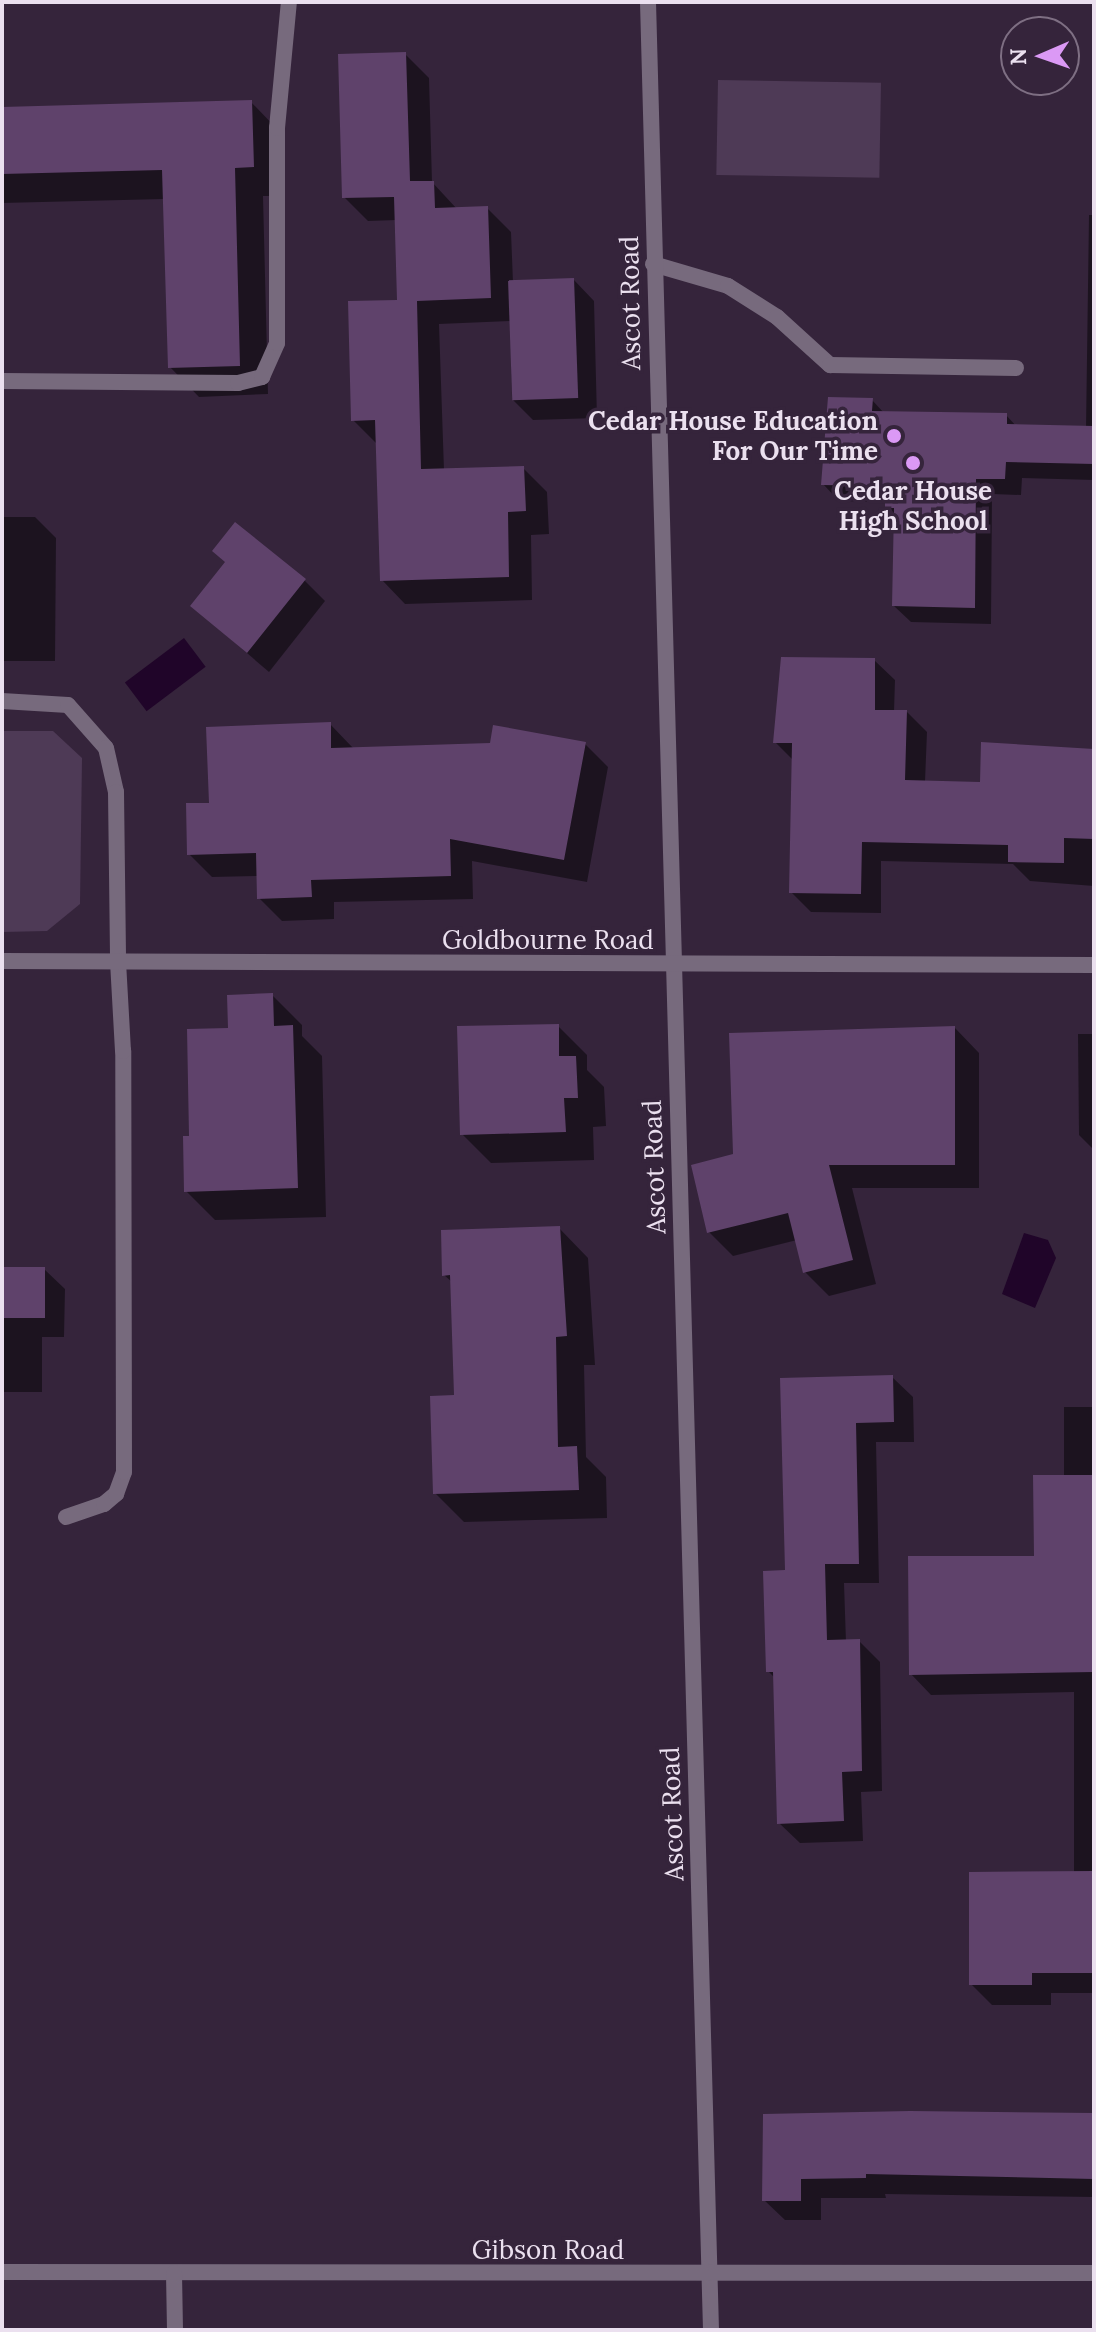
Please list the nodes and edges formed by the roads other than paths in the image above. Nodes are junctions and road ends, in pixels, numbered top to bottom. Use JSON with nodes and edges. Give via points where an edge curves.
{"nodes":[{"id":1,"x":289,"y":2,"type":"edge"},
{"id":2,"x":648,"y":2,"type":"edge"},
{"id":3,"x":653,"y":264,"type":"junction"},
{"id":4,"x":1016,"y":368,"type":"dead end"},
{"id":5,"x":2,"y":381,"type":"edge"},
{"id":6,"x":2,"y":701,"type":"edge"},
{"id":7,"x":2,"y":961,"type":"edge"},
{"id":8,"x":118,"y":961,"type":"junction"},
{"id":9,"x":673,"y":965,"type":"junction"},
{"id":10,"x":1094,"y":965,"type":"edge"},
{"id":11,"x":66,"y":1517,"type":"dead end"},
{"id":12,"x":2,"y":2272,"type":"edge"},
{"id":13,"x":174,"y":2273,"type":"junction"},
{"id":14,"x":1094,"y":2273,"type":"edge"},
{"id":15,"x":709,"y":2275,"type":"junction"},
{"id":16,"x":175,"y":2330,"type":"edge"},
{"id":17,"x":711,"y":2330,"type":"edge"}],
"edges":[{"from":1,"to":5,"type":"street","via":[[277,128],[277,343],[262,377],[238,383]]},
{"from":2,"to":3,"type":"street","name":"Ascot Road"},
{"from":3,"to":4,"type":"street","via":[[728,286],[777,317],[830,365]]},
{"from":3,"to":9,"type":"street","name":"Ascot Road"},
{"from":6,"to":8,"type":"street","via":[[68,705],[106,748],[116,792]]},
{"from":7,"to":8,"type":"street","name":"Goldbourne Road"},
{"from":8,"to":9,"type":"street","name":"Goldbourne Road"},
{"from":8,"to":11,"type":"street","via":[[124,1472],[116,1494],[104,1504]]},
{"from":9,"to":10,"type":"street","name":"Goldbourne Road"},
{"from":9,"to":15,"type":"street","name":"Ascot Road"},
{"from":12,"to":13,"type":"street","name":"Gibson Road"},
{"from":13,"to":15,"type":"street","name":"Gibson Road"},
{"from":13,"to":16,"type":"street"},
{"from":14,"to":15,"type":"street","name":"Gibson Road"},
{"from":15,"to":17,"type":"street","name":"Ascot Road"}]}
